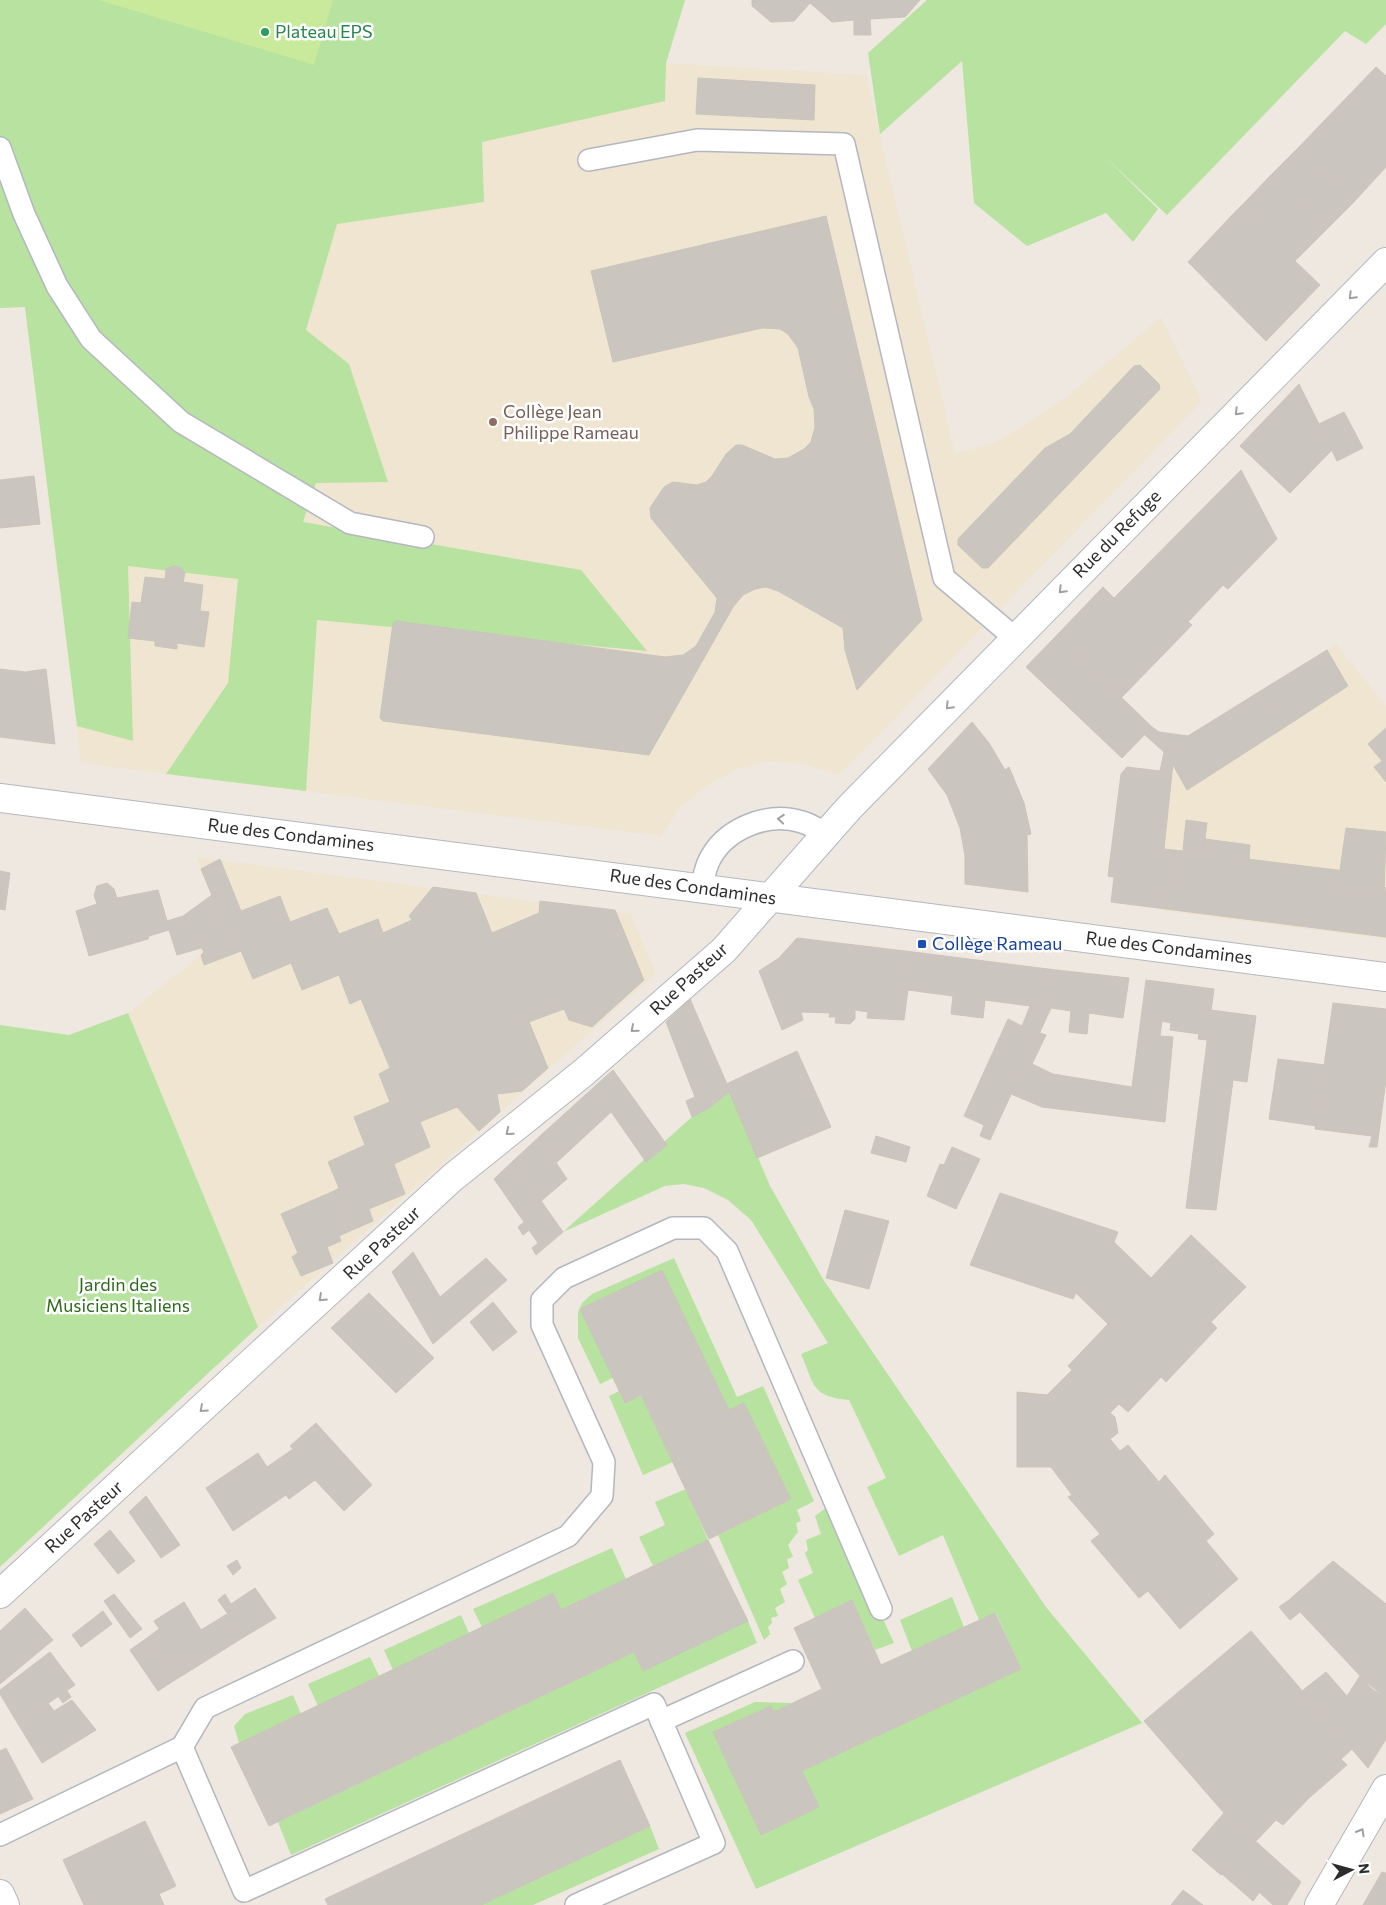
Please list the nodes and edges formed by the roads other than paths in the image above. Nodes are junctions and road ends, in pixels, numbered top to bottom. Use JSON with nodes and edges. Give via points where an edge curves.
{"nodes":[{"id":1,"x":0,"y":148,"type":"edge"},
{"id":2,"x":589,"y":160,"type":"dead end"},
{"id":3,"x":1386,"y":262,"type":"edge"},
{"id":4,"x":423,"y":537,"type":"dead end"},
{"id":5,"x":1015,"y":638,"type":"junction"},
{"id":6,"x":0,"y":798,"type":"edge"},
{"id":7,"x":826,"y":834,"type":"junction"},
{"id":8,"x":700,"y":889,"type":"junction"},
{"id":9,"x":770,"y":898,"type":"junction"},
{"id":10,"x":1386,"y":977,"type":"edge"},
{"id":11,"x":0,"y":1594,"type":"edge"},
{"id":12,"x":881,"y":1609,"type":"dead end"},
{"id":13,"x":793,"y":1662,"type":"dead end"},
{"id":14,"x":661,"y":1721,"type":"junction"},
{"id":15,"x":182,"y":1747,"type":"junction"},
{"id":16,"x":1386,"y":1789,"type":"edge"},
{"id":17,"x":0,"y":1835,"type":"edge"},
{"id":18,"x":0,"y":1894,"type":"edge"},
{"id":19,"x":5,"y":1905,"type":"edge"},
{"id":20,"x":576,"y":1905,"type":"edge"},
{"id":21,"x":1319,"y":1905,"type":"edge"}],
"edges":[{"from":1,"to":4,"type":"lane","via":[[24,214],[57,286],[91,339],[146,390],[181,422],[350,523]]},
{"from":2,"to":5,"type":"lane","via":[[697,140],[844,144],[944,578]]},
{"from":3,"to":5,"type":"street","name":"Rue du Refuge","one_way":true},
{"from":5,"to":7,"type":"street","name":"Rue du Refuge","one_way":true},
{"from":6,"to":8,"type":"street","name":"Rue des Condamines"},
{"from":7,"to":8,"type":"lane","one_way":true,"via":[[802,822],[775,818],[748,824],[725,840],[708,862]]},
{"from":7,"to":9,"type":"street","name":"Rue Pasteur"},
{"from":8,"to":9,"type":"street","name":"Rue des Condamines"},
{"from":9,"to":10,"type":"street","name":"Rue des Condamines"},
{"from":9,"to":11,"type":"street","name":"Rue Pasteur","one_way":true,"via":[[724,950],[583,1072],[452,1178]]},
{"from":12,"to":15,"type":"lane","via":[[727,1251],[704,1228],[673,1228],[564,1278],[542,1300],[542,1325],[604,1462],[602,1496],[585,1519],[568,1536],[205,1708]]},
{"from":13,"to":14,"type":"lane"},
{"from":14,"to":15,"type":"lane","via":[[654,1704],[244,1891]]},
{"from":14,"to":20,"type":"lane","via":[[714,1843]]},
{"from":15,"to":17,"type":"lane"},
{"from":21,"to":16,"type":"street","one_way":true},
{"from":18,"to":19,"type":"street"}]}
